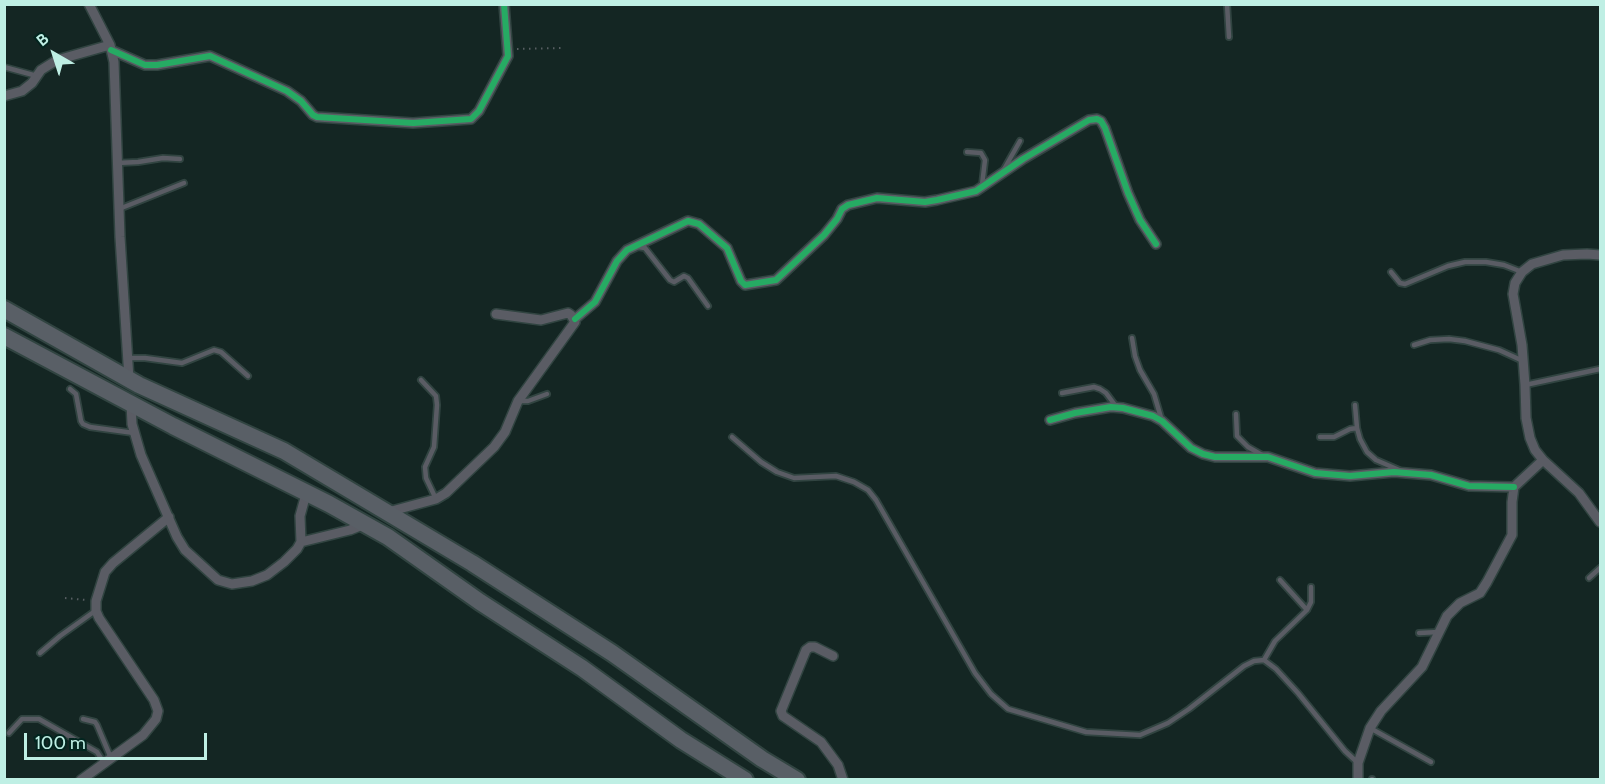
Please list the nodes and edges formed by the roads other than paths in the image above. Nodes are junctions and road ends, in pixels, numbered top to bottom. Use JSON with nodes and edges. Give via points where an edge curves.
{"nodes":[{"id":1,"x":89,"y":4,"type":"edge"},
{"id":2,"x":504,"y":4,"type":"edge"},
{"id":3,"x":1227,"y":4,"type":"edge"},
{"id":4,"x":1229,"y":37,"type":"dead end"},
{"id":5,"x":111,"y":48,"type":"junction"},
{"id":6,"x":4,"y":67,"type":"edge"},
{"id":7,"x":37,"y":76,"type":"junction"},
{"id":8,"x":4,"y":96,"type":"edge"},
{"id":9,"x":1020,"y":141,"type":"dead end"},
{"id":10,"x":967,"y":152,"type":"dead end"},
{"id":11,"x":180,"y":159,"type":"dead end"},
{"id":12,"x":117,"y":163,"type":"junction"},
{"id":13,"x":1000,"y":176,"type":"junction"},
{"id":14,"x":184,"y":183,"type":"dead end"},
{"id":15,"x":982,"y":188,"type":"junction"},
{"id":16,"x":119,"y":209,"type":"junction"},
{"id":17,"x":1156,"y":244,"type":"dead end"},
{"id":18,"x":632,"y":247,"type":"junction"},
{"id":19,"x":1600,"y":255,"type":"edge"},
{"id":20,"x":1391,"y":272,"type":"dead end"},
{"id":21,"x":1522,"y":272,"type":"junction"},
{"id":22,"x":708,"y":306,"type":"dead end"},
{"id":23,"x":4,"y":309,"type":"edge"},
{"id":24,"x":496,"y":314,"type":"dead end"},
{"id":25,"x":575,"y":319,"type":"junction"},
{"id":26,"x":4,"y":336,"type":"edge"},
{"id":27,"x":1132,"y":338,"type":"dead end"},
{"id":28,"x":1414,"y":345,"type":"dead end"},
{"id":29,"x":128,"y":358,"type":"junction"},
{"id":30,"x":1523,"y":361,"type":"junction"},
{"id":31,"x":1600,"y":369,"type":"edge"},
{"id":32,"x":248,"y":376,"type":"dead end"},
{"id":33,"x":129,"y":379,"type":"junction"},
{"id":34,"x":421,"y":380,"type":"dead end"},
{"id":35,"x":1526,"y":385,"type":"junction"},
{"id":36,"x":70,"y":389,"type":"dead end"},
{"id":37,"x":1062,"y":393,"type":"dead end"},
{"id":38,"x":547,"y":394,"type":"dead end"},
{"id":39,"x":518,"y":401,"type":"junction"},
{"id":40,"x":131,"y":404,"type":"junction"},
{"id":41,"x":1355,"y":405,"type":"dead end"},
{"id":42,"x":1116,"y":408,"type":"junction"},
{"id":43,"x":1236,"y":414,"type":"dead end"},
{"id":44,"x":1050,"y":420,"type":"dead end"},
{"id":45,"x":1162,"y":420,"type":"junction"},
{"id":46,"x":1357,"y":428,"type":"junction"},
{"id":47,"x":134,"y":433,"type":"junction"},
{"id":48,"x":732,"y":437,"type":"dead end"},
{"id":49,"x":1320,"y":437,"type":"dead end"},
{"id":50,"x":1268,"y":458,"type":"junction"},
{"id":51,"x":1543,"y":460,"type":"junction"},
{"id":52,"x":1407,"y":473,"type":"junction"},
{"id":53,"x":1514,"y":487,"type":"junction"},
{"id":54,"x":306,"y":494,"type":"dead end"},
{"id":55,"x":436,"y":500,"type":"junction"},
{"id":56,"x":388,"y":512,"type":"dead end"},
{"id":57,"x":169,"y":517,"type":"junction"},
{"id":58,"x":1600,"y":522,"type":"edge"},
{"id":59,"x":365,"y":524,"type":"dead end"},
{"id":60,"x":301,"y":542,"type":"junction"},
{"id":61,"x":1600,"y":568,"type":"edge"},
{"id":62,"x":1589,"y":578,"type":"dead end"},
{"id":63,"x":1280,"y":580,"type":"dead end"},
{"id":64,"x":1311,"y":587,"type":"dead end"},
{"id":65,"x":1306,"y":610,"type":"junction"},
{"id":66,"x":96,"y":611,"type":"junction"},
{"id":67,"x":1439,"y":632,"type":"junction"},
{"id":68,"x":1419,"y":633,"type":"dead end"},
{"id":69,"x":40,"y":653,"type":"dead end"},
{"id":70,"x":833,"y":656,"type":"dead end"},
{"id":71,"x":1264,"y":660,"type":"junction"},
{"id":72,"x":83,"y":719,"type":"dead end"},
{"id":73,"x":1371,"y":728,"type":"junction"},
{"id":74,"x":9,"y":733,"type":"dead end"},
{"id":75,"x":108,"y":760,"type":"junction"},
{"id":76,"x":1431,"y":762,"type":"dead end"},
{"id":77,"x":1358,"y":764,"type":"junction"},
{"id":78,"x":81,"y":780,"type":"edge"},
{"id":79,"x":744,"y":780,"type":"edge"},
{"id":80,"x":797,"y":780,"type":"edge"},
{"id":81,"x":843,"y":780,"type":"edge"},
{"id":82,"x":1358,"y":780,"type":"edge"}],
"edges":[{"from":1,"to":5,"type":"street"},
{"from":2,"to":5,"type":"street","via":[[508,56],[476,116],[471,118],[413,123],[317,117],[287,91],[210,56],[145,65]]},
{"from":3,"to":4,"type":"lane"},
{"from":5,"to":7,"type":"street","via":[[57,60]]},
{"from":5,"to":12,"type":"street"},
{"from":6,"to":7,"type":"lane"},
{"from":7,"to":8,"type":"street","via":[[22,91]]},
{"from":9,"to":13,"type":"lane"},
{"from":10,"to":15,"type":"lane","via":[[981,153],[985,160]]},
{"from":11,"to":12,"type":"lane"},
{"from":12,"to":16,"type":"street"},
{"from":13,"to":15,"type":"street"},
{"from":13,"to":17,"type":"street","via":[[1089,120],[1101,121],[1128,193]]},
{"from":14,"to":16,"type":"lane"},
{"from":15,"to":18,"type":"street","via":[[925,202],[877,198],[848,205],[790,269],[771,281],[745,285],[727,248],[694,222],[688,221]]},
{"from":16,"to":29,"type":"street"},
{"from":18,"to":22,"type":"lane","via":[[645,248],[670,280],[688,278]]},
{"from":18,"to":25,"type":"street","via":[[617,261],[595,302]]},
{"from":19,"to":21,"type":"street","via":[[1563,255],[1532,264]]},
{"from":20,"to":21,"type":"lane","via":[[1405,284],[1465,262],[1486,262]]},
{"from":21,"to":30,"type":"street","via":[[1514,294]]},
{"from":23,"to":33,"type":"highway"},
{"from":24,"to":25,"type":"street","via":[[541,320],[568,313]]},
{"from":25,"to":39,"type":"street"},
{"from":26,"to":40,"type":"highway"},
{"from":27,"to":45,"type":"lane","via":[[1140,370],[1154,394]]},
{"from":28,"to":30,"type":"lane","via":[[1430,340],[1466,341]]},
{"from":29,"to":32,"type":"lane","via":[[182,363],[214,350]]},
{"from":29,"to":33,"type":"street"},
{"from":30,"to":35,"type":"street"},
{"from":31,"to":35,"type":"lane"},
{"from":33,"to":80,"type":"highway","via":[[284,451],[472,563]]},
{"from":34,"to":55,"type":"lane","via":[[436,396],[434,447],[425,467]]},
{"from":35,"to":51,"type":"street","via":[[1530,438]]},
{"from":36,"to":47,"type":"lane","via":[[76,394],[83,424]]},
{"from":37,"to":42,"type":"lane","via":[[1094,387],[1106,393]]},
{"from":38,"to":39,"type":"lane"},
{"from":39,"to":55,"type":"street","via":[[506,432],[494,447]]},
{"from":40,"to":47,"type":"street"},
{"from":40,"to":79,"type":"highway","via":[[388,537]]},
{"from":41,"to":46,"type":"lane"},
{"from":42,"to":44,"type":"street","via":[[1076,412]]},
{"from":42,"to":45,"type":"street"},
{"from":43,"to":50,"type":"lane","via":[[1237,436]]},
{"from":45,"to":50,"type":"street","via":[[1180,440],[1203,454]]},
{"from":46,"to":49,"type":"lane","via":[[1334,437]]},
{"from":46,"to":52,"type":"lane","via":[[1367,452]]},
{"from":47,"to":57,"type":"street"},
{"from":48,"to":71,"type":"lane","via":[[777,472],[794,478],[836,476],[868,490],[975,673],[991,694],[1018,714],[1086,732],[1140,735],[1168,723],[1244,666]]},
{"from":50,"to":52,"type":"street","via":[[1315,473]]},
{"from":51,"to":53,"type":"street"},
{"from":51,"to":58,"type":"street","via":[[1579,493]]},
{"from":52,"to":53,"type":"street","via":[[1442,477],[1469,486]]},
{"from":53,"to":67,"type":"street","via":[[1512,535],[1504,554],[1479,593],[1460,603]]},
{"from":54,"to":60,"type":"street","via":[[300,516]]},
{"from":55,"to":56,"type":"street"},
{"from":57,"to":60,"type":"street","via":[[185,550],[218,580],[232,584],[252,582],[267,575]]},
{"from":57,"to":66,"type":"street","via":[[105,572]]},
{"from":59,"to":60,"type":"street"},
{"from":61,"to":62,"type":"lane"},
{"from":63,"to":65,"type":"lane"},
{"from":64,"to":65,"type":"lane","via":[[1311,602]]},
{"from":65,"to":71,"type":"lane","via":[[1275,641]]},
{"from":66,"to":69,"type":"lane"},
{"from":66,"to":75,"type":"street","via":[[158,711],[152,727]]},
{"from":67,"to":68,"type":"lane"},
{"from":67,"to":73,"type":"street","via":[[1422,666],[1381,711]]},
{"from":70,"to":81,"type":"street","via":[[815,647],[806,650],[781,711],[821,742],[838,765]]},
{"from":71,"to":77,"type":"lane","via":[[1298,693]]},
{"from":72,"to":75,"type":"lane","via":[[98,725]]},
{"from":73,"to":76,"type":"lane"},
{"from":73,"to":77,"type":"street"},
{"from":74,"to":75,"type":"lane","via":[[22,719],[39,719]]},
{"from":75,"to":78,"type":"street"},
{"from":77,"to":82,"type":"street"}]}
